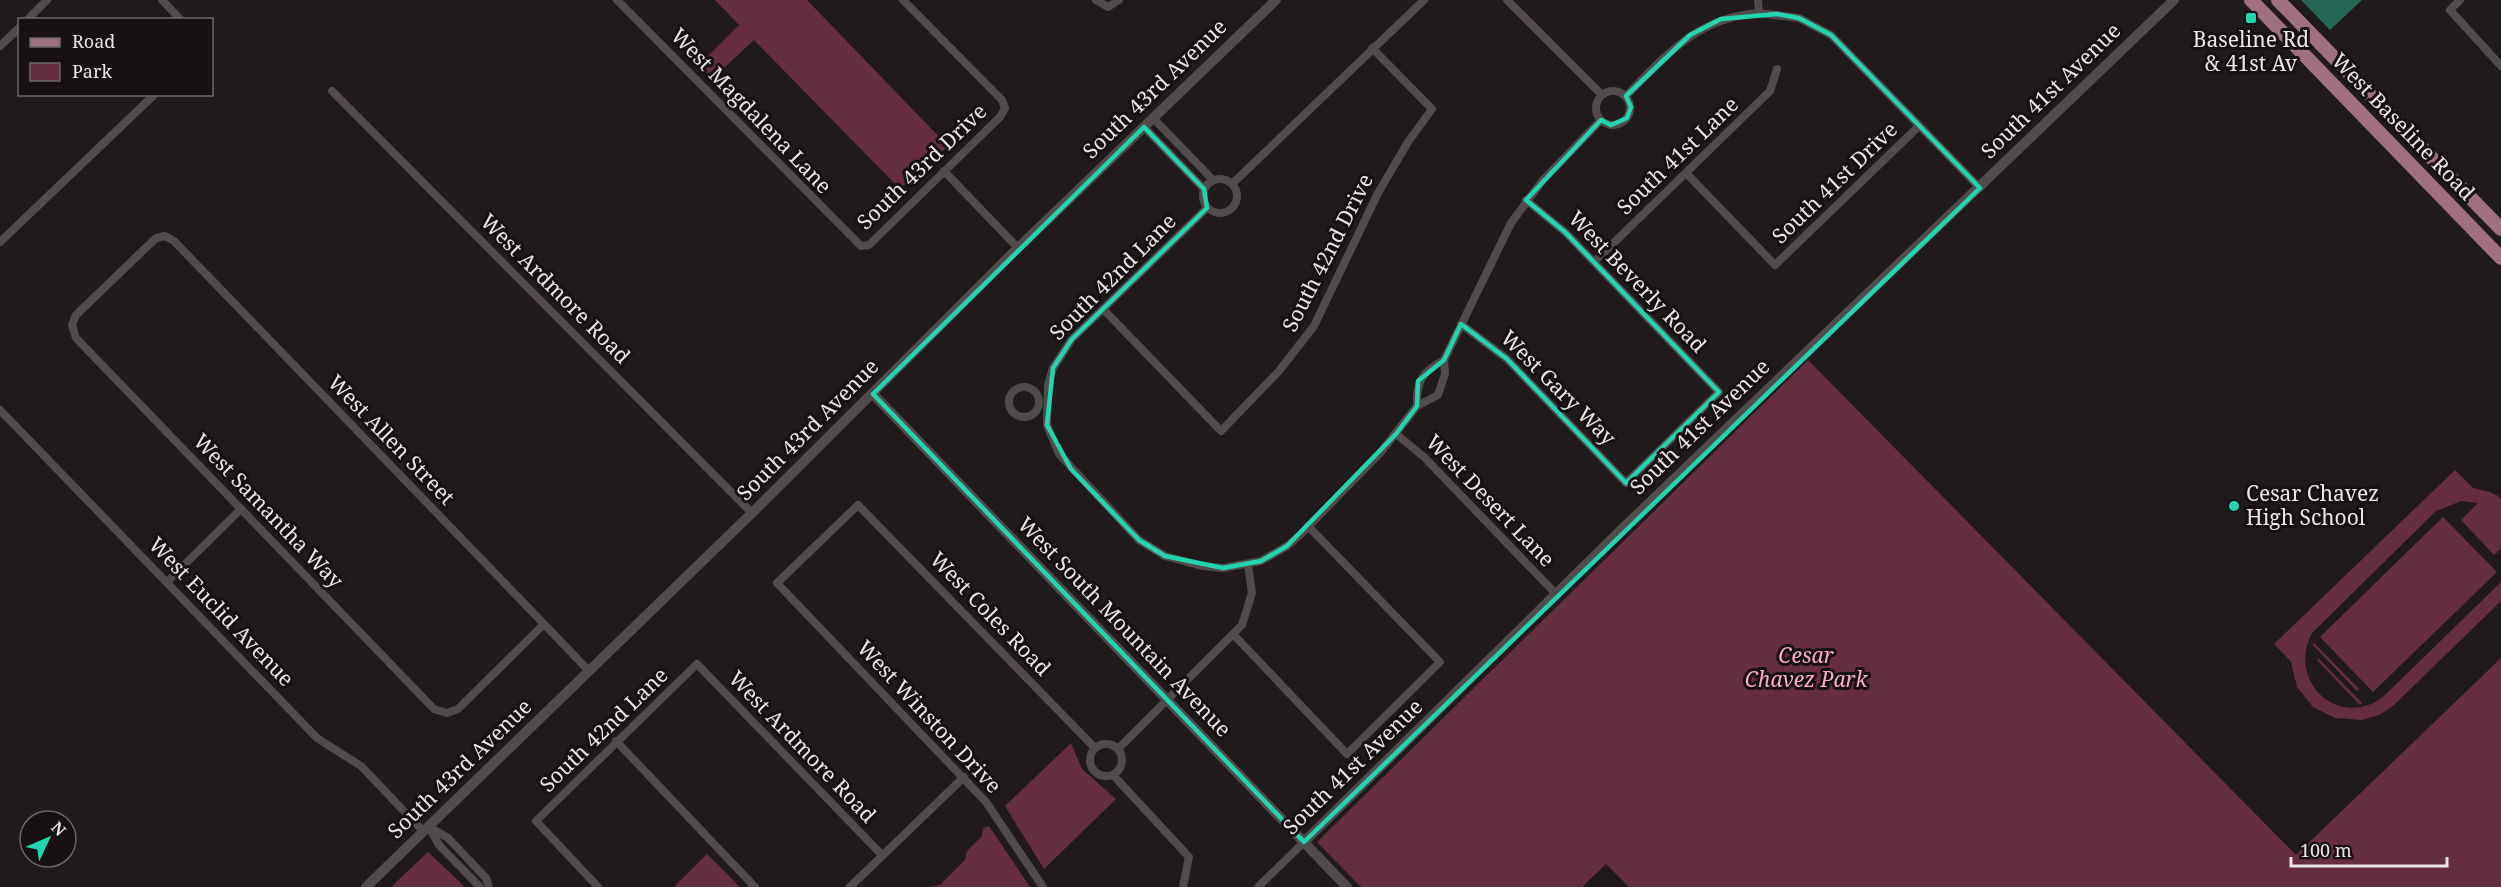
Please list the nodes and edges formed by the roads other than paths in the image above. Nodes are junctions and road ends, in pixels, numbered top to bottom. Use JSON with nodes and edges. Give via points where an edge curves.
{"nodes":[{"id":1,"x":47,"y":0,"type":"edge"},
{"id":2,"x":162,"y":0,"type":"edge"},
{"id":3,"x":617,"y":0,"type":"edge"},
{"id":4,"x":903,"y":0,"type":"edge"},
{"id":5,"x":1096,"y":0,"type":"edge"},
{"id":6,"x":1119,"y":0,"type":"edge"},
{"id":7,"x":1276,"y":0,"type":"edge"},
{"id":8,"x":1424,"y":0,"type":"edge"},
{"id":9,"x":1508,"y":0,"type":"edge"},
{"id":10,"x":1758,"y":0,"type":"edge"},
{"id":11,"x":2174,"y":0,"type":"edge"},
{"id":12,"x":2251,"y":0,"type":"edge"},
{"id":13,"x":2278,"y":0,"type":"edge"},
{"id":14,"x":2460,"y":0,"type":"edge"},
{"id":15,"x":1759,"y":13,"type":"junction"},
{"id":16,"x":29,"y":18,"type":"edge"},
{"id":17,"x":179,"y":18,"type":"edge"},
{"id":18,"x":18,"y":29,"type":"edge"},
{"id":19,"x":0,"y":46,"type":"edge"},
{"id":20,"x":1372,"y":48,"type":"junction"},
{"id":21,"x":2501,"y":66,"type":"edge"},
{"id":22,"x":1777,"y":69,"type":"dead end"},
{"id":23,"x":332,"y":91,"type":"dead end"},
{"id":24,"x":1602,"y":95,"type":"junction"},
{"id":25,"x":153,"y":96,"type":"edge"},
{"id":26,"x":1626,"y":96,"type":"junction"},
{"id":27,"x":1153,"y":118,"type":"junction"},
{"id":28,"x":1601,"y":120,"type":"junction"},
{"id":29,"x":1919,"y":126,"type":"junction"},
{"id":30,"x":1144,"y":127,"type":"junction"},
{"id":31,"x":944,"y":171,"type":"junction"},
{"id":32,"x":1686,"y":173,"type":"junction"},
{"id":33,"x":1213,"y":180,"type":"junction"},
{"id":34,"x":1233,"y":184,"type":"junction"},
{"id":35,"x":1980,"y":188,"type":"junction"},
{"id":36,"x":1204,"y":189,"type":"junction"},
{"id":37,"x":1526,"y":200,"type":"junction"},
{"id":38,"x":1207,"y":208,"type":"junction"},
{"id":39,"x":2501,"y":230,"type":"edge"},
{"id":40,"x":165,"y":236,"type":"joint"},
{"id":41,"x":0,"y":242,"type":"edge"},
{"id":42,"x":861,"y":246,"type":"joint"},
{"id":43,"x":1018,"y":248,"type":"junction"},
{"id":44,"x":2501,"y":258,"type":"edge"},
{"id":45,"x":1594,"y":262,"type":"junction"},
{"id":46,"x":1103,"y":309,"type":"junction"},
{"id":47,"x":1461,"y":324,"type":"junction"},
{"id":48,"x":1444,"y":360,"type":"junction"},
{"id":49,"x":873,"y":394,"type":"junction"},
{"id":50,"x":1417,"y":406,"type":"junction"},
{"id":51,"x":0,"y":410,"type":"edge"},
{"id":52,"x":1396,"y":434,"type":"junction"},
{"id":53,"x":1626,"y":483,"type":"joint"},
{"id":54,"x":241,"y":509,"type":"junction"},
{"id":55,"x":752,"y":513,"type":"junction"},
{"id":56,"x":1308,"y":526,"type":"junction"},
{"id":57,"x":1248,"y":564,"type":"junction"},
{"id":58,"x":166,"y":582,"type":"junction"},
{"id":59,"x":777,"y":583,"type":"joint"},
{"id":60,"x":1556,"y":594,"type":"junction"},
{"id":61,"x":544,"y":624,"type":"junction"},
{"id":62,"x":1233,"y":634,"type":"junction"},
{"id":63,"x":697,"y":664,"type":"joint"},
{"id":64,"x":590,"y":671,"type":"junction"},
{"id":65,"x":1167,"y":701,"type":"junction"},
{"id":66,"x":616,"y":741,"type":"junction"},
{"id":67,"x":1095,"y":748,"type":"junction"},
{"id":68,"x":1118,"y":749,"type":"junction"},
{"id":69,"x":1113,"y":775,"type":"junction"},
{"id":70,"x":964,"y":777,"type":"junction"},
{"id":71,"x":426,"y":829,"type":"junction"},
{"id":72,"x":1304,"y":842,"type":"junction"},
{"id":73,"x":882,"y":855,"type":"junction"},
{"id":74,"x":366,"y":887,"type":"edge"},
{"id":75,"x":480,"y":887,"type":"edge"},
{"id":76,"x":489,"y":887,"type":"edge"},
{"id":77,"x":598,"y":887,"type":"edge"},
{"id":78,"x":756,"y":887,"type":"edge"},
{"id":79,"x":850,"y":887,"type":"edge"},
{"id":80,"x":1042,"y":887,"type":"edge"},
{"id":81,"x":1183,"y":887,"type":"edge"},
{"id":82,"x":1258,"y":887,"type":"edge"},
{"id":83,"x":1347,"y":887,"type":"edge"}],
"edges":[{"from":1,"to":16,"type":"street"},
{"from":2,"to":17,"type":"street"},
{"from":3,"to":42,"type":"street","name":"West Magdalena Lane"},
{"from":4,"to":31,"type":"street","name":"South 43rd Drive","via":[[1002,100],[1005,108]]},
{"from":5,"to":6,"type":"street","via":[[1107,7]]},
{"from":7,"to":27,"type":"street","name":"South 43rd Avenue"},
{"from":8,"to":20,"type":"street"},
{"from":9,"to":24,"type":"street"},
{"from":10,"to":15,"type":"street"},
{"from":11,"to":35,"type":"street","name":"South 41st Avenue"},
{"from":12,"to":44,"type":"main road","name":"West Baseline Road"},
{"from":13,"to":39,"type":"main road","name":"West Baseline Road"},
{"from":14,"to":21,"type":"street","via":[[2450,10]]},
{"from":15,"to":26,"type":"street","via":[[1735,14],[1690,34]]},
{"from":15,"to":29,"type":"street","via":[[1799,18],[1830,34]]},
{"from":18,"to":19,"type":"street"},
{"from":20,"to":34,"type":"street"},
{"from":20,"to":46,"type":"street","name":"South 42nd Drive","via":[[1432,109],[1378,193],[1314,326],[1280,371],[1221,431]]},
{"from":22,"to":32,"type":"street","name":"South 41st Lane","via":[[1770,91]]},
{"from":23,"to":55,"type":"street","name":"West Ardmore Road"},
{"from":24,"to":26,"type":"street","via":[[1611,91]]},
{"from":24,"to":28,"type":"street","via":[[1596,105]]},
{"from":25,"to":41,"type":"street"},
{"from":26,"to":28,"type":"street","via":[[1631,107],[1627,118],[1611,125]]},
{"from":27,"to":30,"type":"street","name":"South 43rd Avenue"},
{"from":27,"to":33,"type":"street"},
{"from":28,"to":37,"type":"street"},
{"from":29,"to":32,"type":"street","name":"South 41st Drive","via":[[1775,265]]},
{"from":29,"to":35,"type":"street"},
{"from":30,"to":36,"type":"street"},
{"from":30,"to":43,"type":"street","name":"South 43rd Avenue"},
{"from":31,"to":42,"type":"street","name":"South 43rd Drive","via":[[869,245]]},
{"from":31,"to":43,"type":"street"},
{"from":32,"to":45,"type":"street","name":"South 41st Lane"},
{"from":33,"to":34,"type":"street"},
{"from":33,"to":36,"type":"street"},
{"from":34,"to":38,"type":"street","via":[[1237,198],[1230,210],[1221,213]]},
{"from":35,"to":60,"type":"street","name":"South 41st Avenue"},
{"from":36,"to":38,"type":"street"},
{"from":37,"to":45,"type":"street","name":"West Beverly Road"},
{"from":37,"to":47,"type":"street"},
{"from":38,"to":46,"type":"street","name":"South 42nd Lane"},
{"from":40,"to":54,"type":"street","name":"West Samantha Way","via":[[156,238],[76,315],[72,326],[76,338]]},
{"from":40,"to":61,"type":"street","name":"West Allen Street"},
{"from":43,"to":49,"type":"street","name":"South 43rd Avenue"},
{"from":45,"to":53,"type":"street","name":"West Beverly Road","via":[[1719,392]]},
{"from":46,"to":57,"type":"street","name":"South 42nd Lane","via":[[1061,354],[1042,404],[1059,454],[1139,540],[1166,556],[1202,566]]},
{"from":47,"to":48,"type":"street"},
{"from":47,"to":53,"type":"street","name":"West Gary Way","via":[[1507,359]]},
{"from":48,"to":50,"type":"street","via":[[1418,381]]},
{"from":48,"to":50,"type":"street","via":[[1445,374],[1438,395]]},
{"from":49,"to":55,"type":"street","name":"South 43rd Avenue"},
{"from":49,"to":65,"type":"street","name":"West South Mountain Avenue"},
{"from":50,"to":52,"type":"street"},
{"from":51,"to":58,"type":"street","name":"West Euclid Avenue"},
{"from":52,"to":56,"type":"street"},
{"from":52,"to":60,"type":"street","name":"West Desert Lane","via":[[1424,457]]},
{"from":54,"to":58,"type":"street"},
{"from":54,"to":61,"type":"street","name":"West Samantha Way","via":[[434,709],[447,713],[458,710]]},
{"from":55,"to":64,"type":"street","name":"South 43rd Avenue"},
{"from":56,"to":57,"type":"street","via":[[1281,550]]},
{"from":56,"to":62,"type":"street","via":[[1440,662],[1347,754]]},
{"from":57,"to":62,"type":"street","via":[[1251,602],[1242,625]]},
{"from":58,"to":71,"type":"street","name":"West Euclid Avenue","via":[[317,738],[361,766]]},
{"from":59,"to":67,"type":"street","name":"West Coles Road","via":[[858,505]]},
{"from":59,"to":70,"type":"street","name":"West Winston Drive"},
{"from":60,"to":72,"type":"street","name":"South 41st Avenue"},
{"from":61,"to":64,"type":"street","name":"West Allen Street"},
{"from":62,"to":65,"type":"street"},
{"from":63,"to":66,"type":"street","name":"South 42nd Lane"},
{"from":63,"to":73,"type":"street","name":"West Ardmore Road"},
{"from":64,"to":71,"type":"street","name":"South 43rd Avenue"},
{"from":65,"to":68,"type":"street"},
{"from":65,"to":72,"type":"street","name":"West South Mountain Avenue"},
{"from":66,"to":77,"type":"street","name":"South 42nd Lane","via":[[536,821]]},
{"from":66,"to":78,"type":"street"},
{"from":67,"to":68,"type":"street","via":[[1104,744]]},
{"from":67,"to":69,"type":"street","via":[[1090,757],[1092,767],[1098,774]]},
{"from":68,"to":69,"type":"street","via":[[1122,763]]},
{"from":69,"to":81,"type":"street","via":[[1189,857]]},
{"from":70,"to":73,"type":"street"},
{"from":70,"to":80,"type":"street","name":"West Winston Drive","via":[[986,802]]},
{"from":71,"to":74,"type":"street","name":"South 43rd Avenue"},
{"from":71,"to":75,"type":"street","name":"West Euclid Avenue"},
{"from":71,"to":76,"type":"street","name":"West Euclid Avenue","via":[[448,838]]},
{"from":72,"to":82,"type":"street","name":"South 41st Avenue"},
{"from":72,"to":83,"type":"street","name":"West South Mountain Avenue"},
{"from":73,"to":79,"type":"street"}]}
